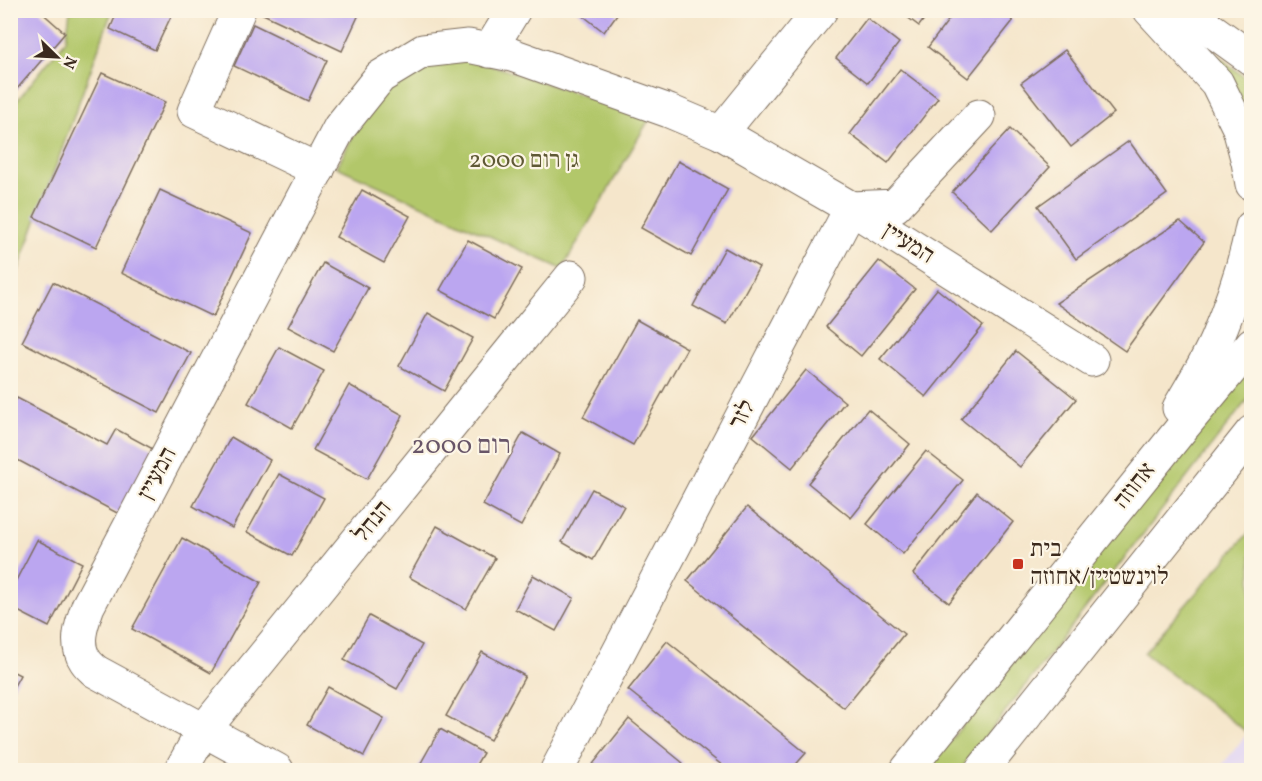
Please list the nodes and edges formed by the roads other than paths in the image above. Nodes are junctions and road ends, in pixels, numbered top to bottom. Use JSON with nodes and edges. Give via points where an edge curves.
{"nodes":[{"id":1,"x":239,"y":10,"type":"edge"},
{"id":2,"x":514,"y":10,"type":"edge"},
{"id":3,"x":820,"y":10,"type":"edge"},
{"id":4,"x":1150,"y":10,"type":"edge"},
{"id":5,"x":1184,"y":10,"type":"edge"},
{"id":6,"x":489,"y":51,"type":"junction"},
{"id":7,"x":1251,"y":59,"type":"edge"},
{"id":8,"x":980,"y":116,"type":"dead end"},
{"id":9,"x":721,"y":133,"type":"junction"},
{"id":10,"x":318,"y":170,"type":"junction"},
{"id":11,"x":1251,"y":184,"type":"edge"},
{"id":12,"x":850,"y":208,"type":"junction"},
{"id":13,"x":1251,"y":227,"type":"edge"},
{"id":14,"x":572,"y":277,"type":"dead end"},
{"id":15,"x":1251,"y":344,"type":"edge"},
{"id":16,"x":1092,"y":360,"type":"dead end"},
{"id":17,"x":1251,"y":432,"type":"edge"},
{"id":18,"x":1251,"y":452,"type":"edge"},
{"id":19,"x":1093,"y":539,"type":"junction"},
{"id":20,"x":1154,"y":555,"type":"junction"},
{"id":21,"x":203,"y":731,"type":"junction"},
{"id":22,"x":180,"y":771,"type":"edge"},
{"id":23,"x":278,"y":771,"type":"edge"},
{"id":24,"x":557,"y":771,"type":"edge"},
{"id":25,"x":907,"y":771,"type":"edge"},
{"id":26,"x":982,"y":771,"type":"edge"}],
"edges":[{"from":1,"to":10,"type":"street","via":[[194,111]]},
{"from":2,"to":6,"type":"street"},
{"from":3,"to":9,"type":"street"},
{"from":4,"to":11,"type":"street","via":[[1217,83],[1239,128]]},
{"from":5,"to":7,"type":"street"},
{"from":6,"to":9,"type":"street","name":"המעיין","via":[[512,55]]},
{"from":6,"to":10,"type":"street","name":"המעיין","via":[[468,46],[423,51],[380,77],[340,126]]},
{"from":8,"to":12,"type":"street","via":[[895,206]]},
{"from":9,"to":12,"type":"street","name":"המעיין"},
{"from":10,"to":21,"type":"street","name":"המעיין","via":[[80,627],[84,659],[95,671]]},
{"from":12,"to":16,"type":"street","name":"המעיין"},
{"from":12,"to":24,"type":"street","name":"לזר"},
{"from":13,"to":19,"type":"street","via":[[1235,291],[1216,340],[1179,409]]},
{"from":14,"to":21,"type":"street","name":"הנחל"},
{"from":15,"to":19,"type":"street","name":"אחוזה"},
{"from":17,"to":20,"type":"street"},
{"from":18,"to":20,"type":"street"},
{"from":19,"to":25,"type":"street","name":"אחוזה"},
{"from":20,"to":26,"type":"street"},
{"from":21,"to":22,"type":"street","name":"הנחל"},
{"from":21,"to":23,"type":"street"}]}
